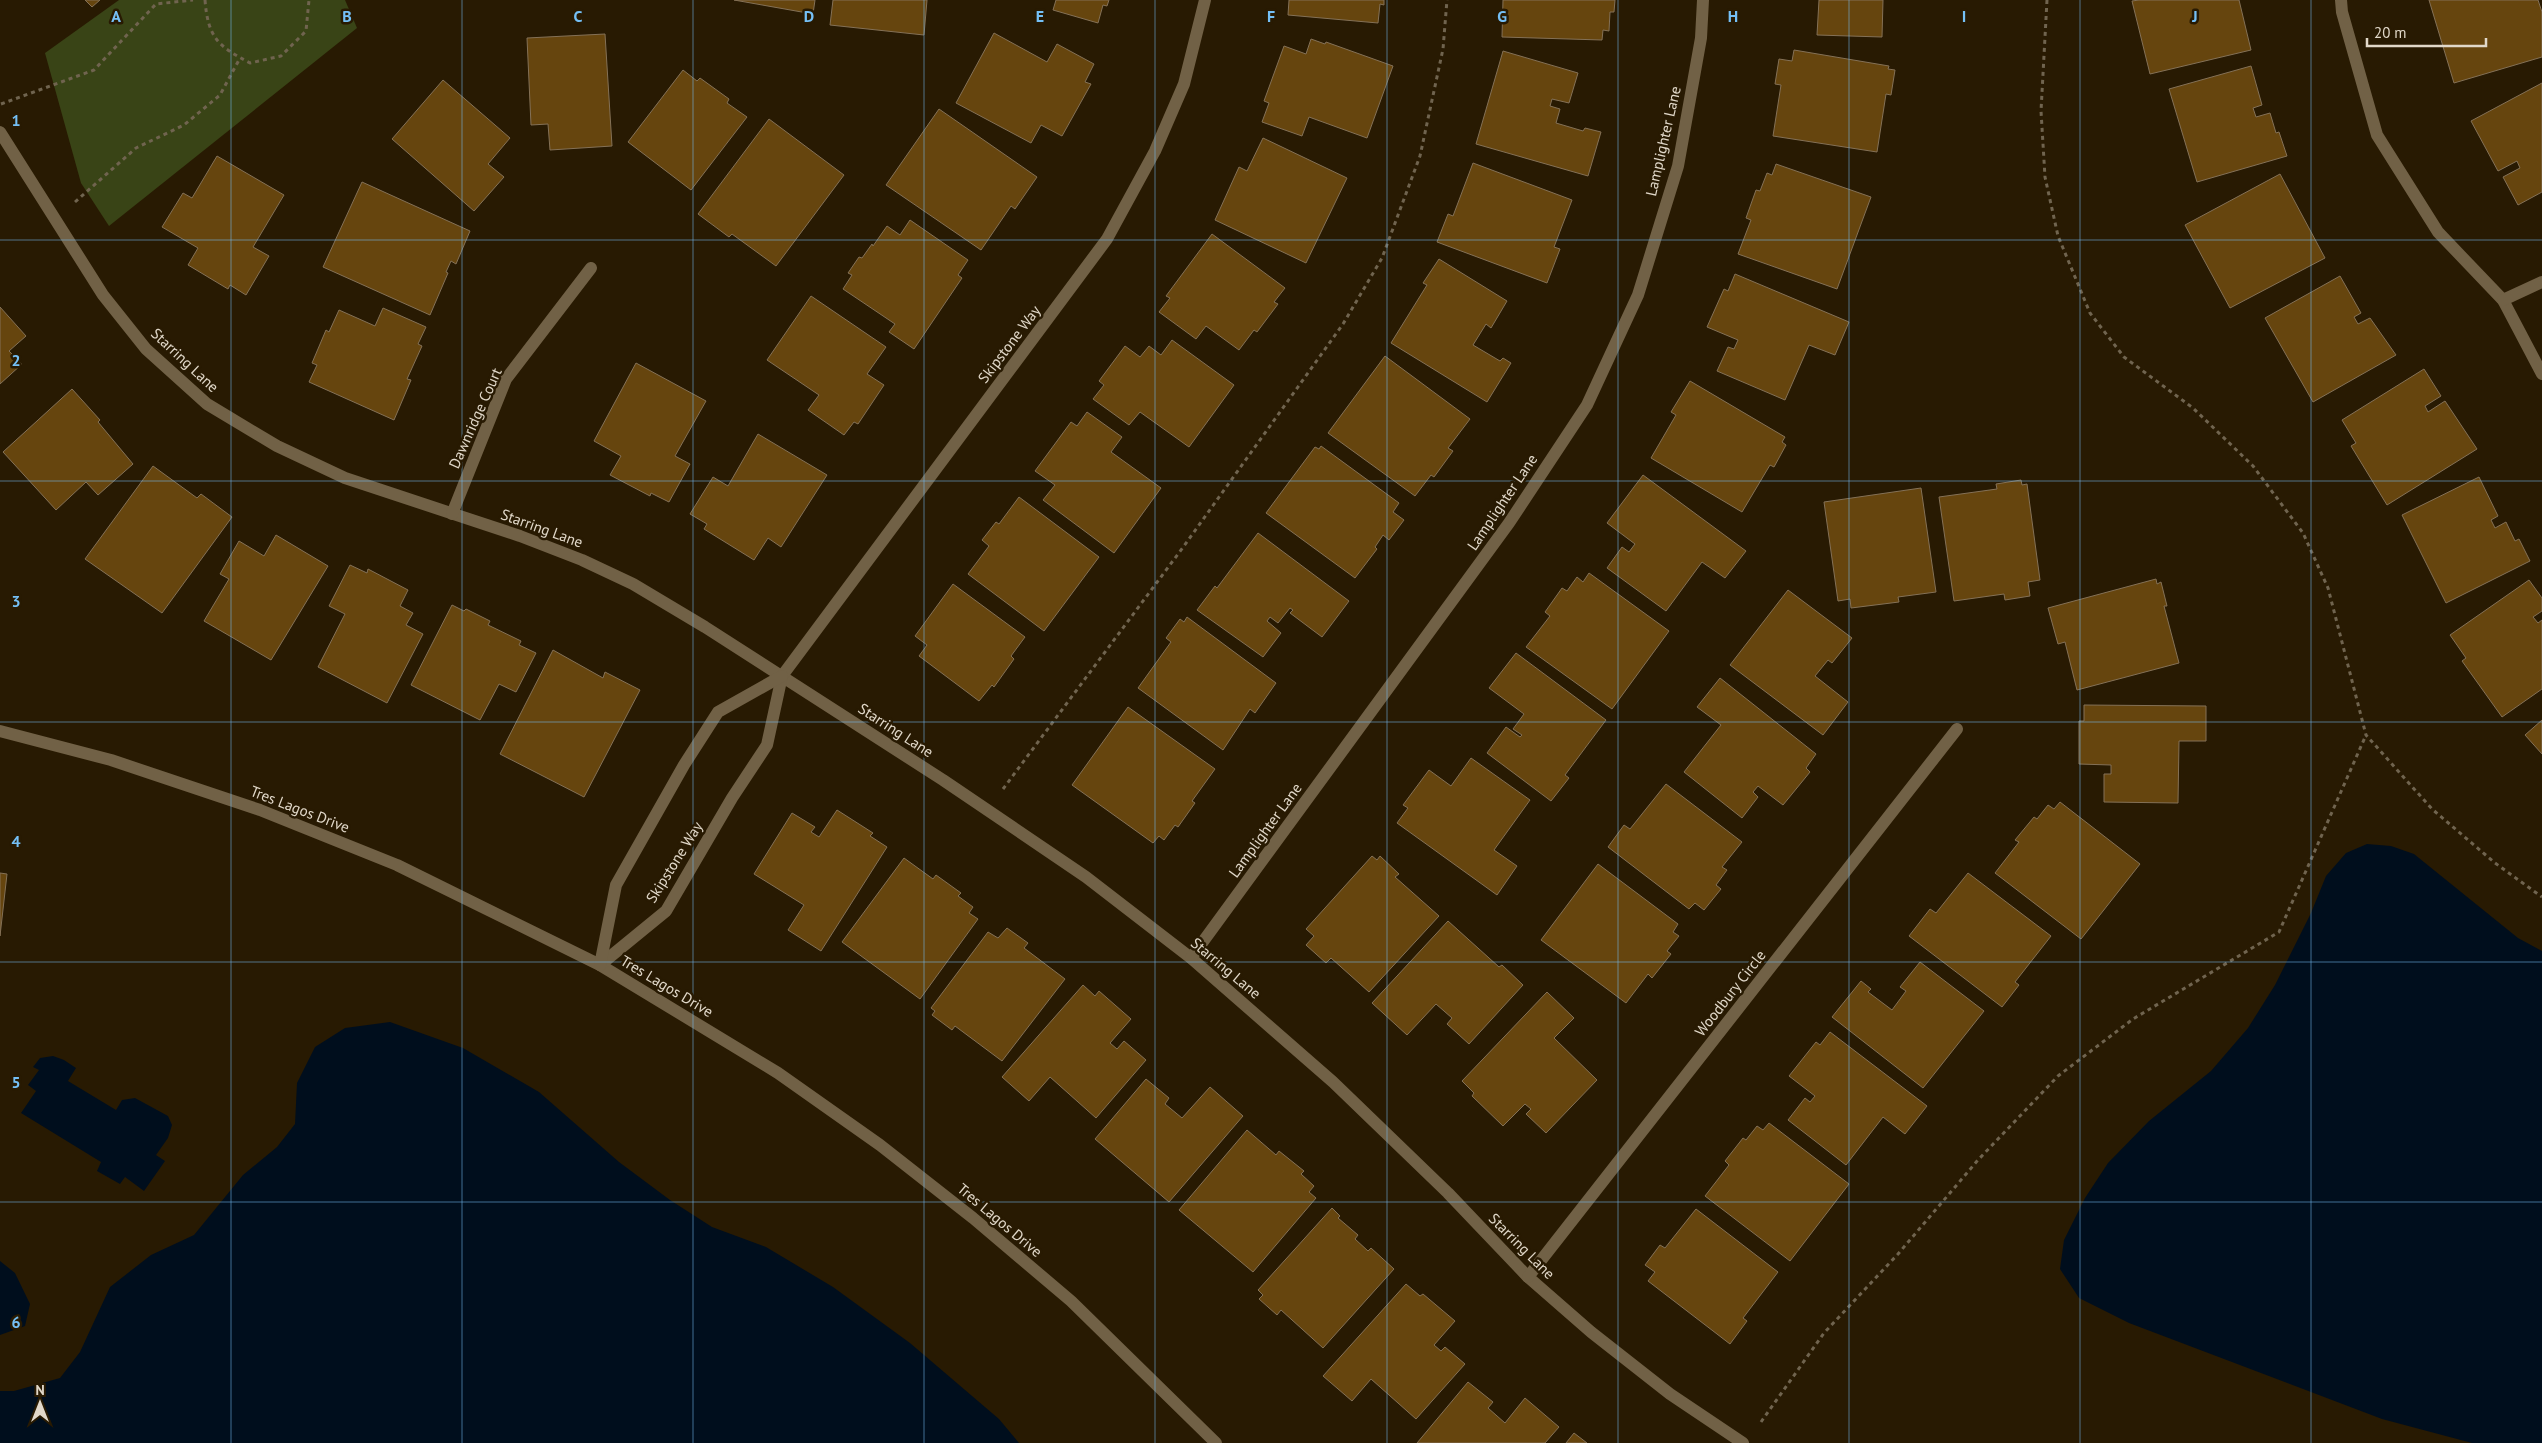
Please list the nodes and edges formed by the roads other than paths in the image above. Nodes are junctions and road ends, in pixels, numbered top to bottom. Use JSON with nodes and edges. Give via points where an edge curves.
{"nodes":[{"id":1,"x":1205,"y":0,"type":"edge"},
{"id":2,"x":1703,"y":0,"type":"edge"},
{"id":3,"x":2341,"y":0,"type":"edge"},
{"id":4,"x":0,"y":132,"type":"edge"},
{"id":5,"x":590,"y":268,"type":"dead end"},
{"id":6,"x":2542,"y":282,"type":"edge"},
{"id":7,"x":2503,"y":300,"type":"junction"},
{"id":8,"x":2542,"y":374,"type":"edge"},
{"id":9,"x":452,"y":514,"type":"junction"},
{"id":10,"x":782,"y":676,"type":"junction"},
{"id":11,"x":1957,"y":729,"type":"dead end"},
{"id":12,"x":0,"y":730,"type":"edge"},
{"id":13,"x":1191,"y":958,"type":"junction"},
{"id":14,"x":600,"y":966,"type":"junction"},
{"id":15,"x":1528,"y":1277,"type":"junction"},
{"id":16,"x":1216,"y":1443,"type":"edge"},
{"id":17,"x":1743,"y":1443,"type":"edge"}],
"edges":[{"from":1,"to":10,"type":"street","name":"Skipstone Way","via":[[1184,84],[1155,151],[1107,239]]},
{"from":2,"to":13,"type":"street","name":"Lamplighter Lane","via":[[1701,38],[1678,166],[1638,294],[1587,405],[1509,524]]},
{"from":3,"to":7,"type":"street","via":[[2377,135],[2438,232]]},
{"from":4,"to":9,"type":"street","name":"Starring Lane","via":[[103,295],[146,350],[207,404],[278,446],[345,478]]},
{"from":5,"to":9,"type":"street","name":"Dawnridge Court","via":[[506,379]]},
{"from":6,"to":7,"type":"street"},
{"from":7,"to":8,"type":"street"},
{"from":9,"to":10,"type":"street","name":"Starring Lane","via":[[582,560],[633,584]]},
{"from":10,"to":13,"type":"street","name":"Starring Lane","via":[[988,810],[1086,878]]},
{"from":10,"to":14,"type":"street","name":"Skipstone Way","via":[[767,745],[666,910]]},
{"from":10,"to":14,"type":"street","name":"Skipstone Way","via":[[718,712],[684,765],[616,885]]},
{"from":11,"to":15,"type":"street","name":"Woodbury Circle"},
{"from":12,"to":14,"type":"street","name":"Tres Lagos Drive","via":[[111,760],[260,810],[397,865]]},
{"from":13,"to":15,"type":"street","name":"Starring Lane","via":[[1333,1082],[1448,1193]]},
{"from":14,"to":16,"type":"street","name":"Tres Lagos Drive","via":[[770,1068],[880,1145],[1071,1301]]},
{"from":15,"to":17,"type":"street","name":"Starring Lane","via":[[1670,1394]]}]}
